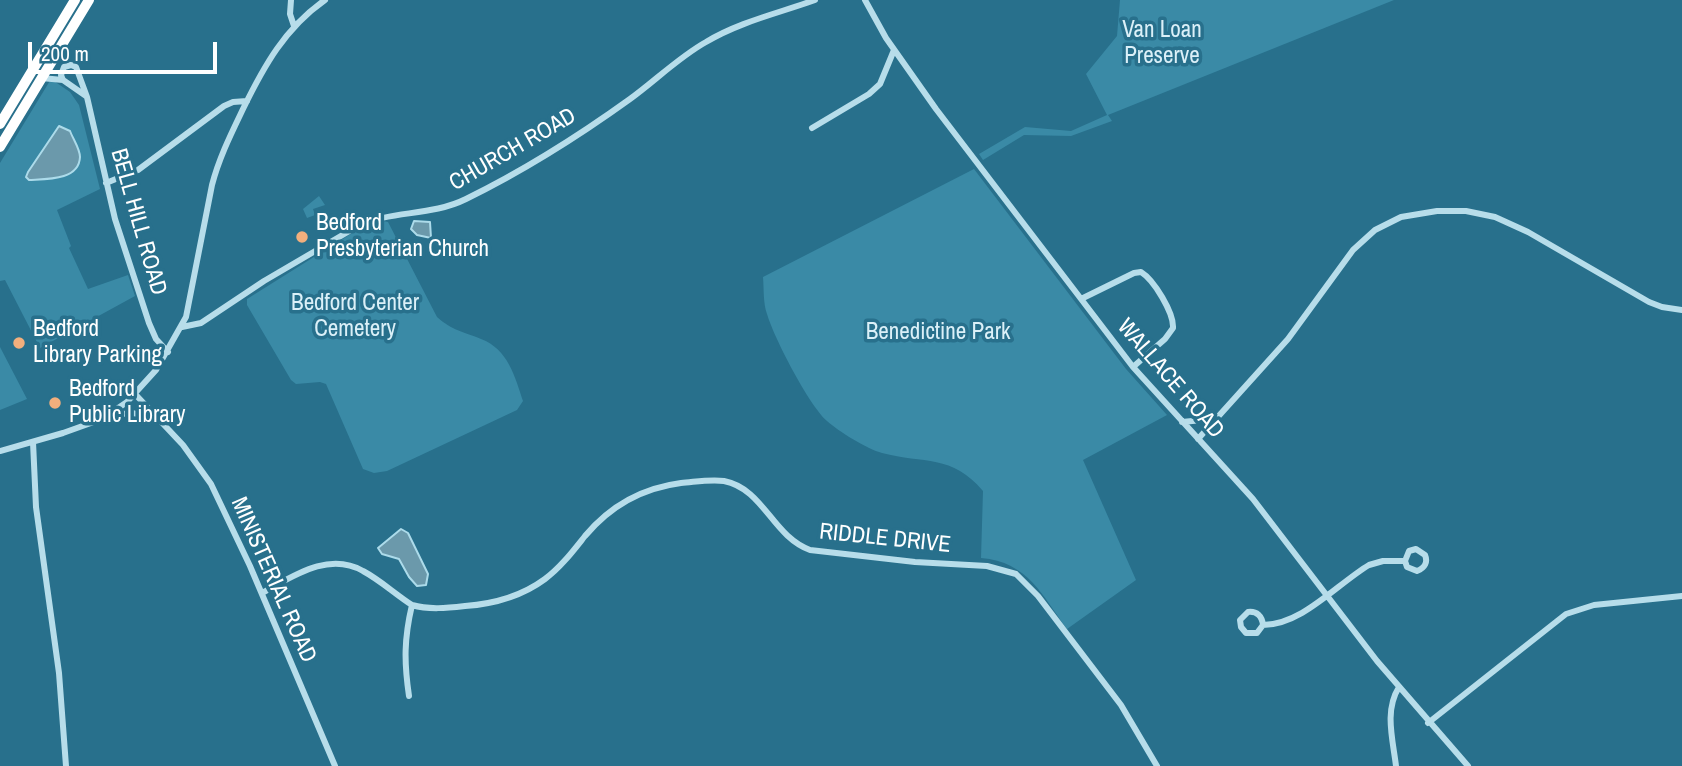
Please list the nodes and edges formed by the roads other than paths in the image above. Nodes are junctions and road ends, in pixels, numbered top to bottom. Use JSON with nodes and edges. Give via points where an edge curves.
{"nodes":[{"id":1,"x":89,"y":0,"type":"edge"},
{"id":2,"x":291,"y":0,"type":"edge"},
{"id":3,"x":325,"y":0,"type":"edge"},
{"id":4,"x":815,"y":0,"type":"edge"},
{"id":5,"x":864,"y":0,"type":"edge"},
{"id":6,"x":71,"y":2,"type":"edge"},
{"id":7,"x":82,"y":13,"type":"junction"},
{"id":8,"x":294,"y":26,"type":"junction"},
{"id":9,"x":894,"y":50,"type":"junction"},
{"id":10,"x":41,"y":78,"type":"junction"},
{"id":11,"x":63,"y":80,"type":"junction"},
{"id":12,"x":87,"y":97,"type":"junction"},
{"id":13,"x":247,"y":101,"type":"junction"},
{"id":14,"x":0,"y":124,"type":"edge"},
{"id":15,"x":812,"y":128,"type":"dead end"},
{"id":16,"x":0,"y":147,"type":"edge"},
{"id":17,"x":106,"y":183,"type":"junction"},
{"id":18,"x":1081,"y":299,"type":"junction"},
{"id":19,"x":1682,"y":310,"type":"edge"},
{"id":20,"x":182,"y":327,"type":"junction"},
{"id":21,"x":168,"y":352,"type":"junction"},
{"id":22,"x":1133,"y":367,"type":"junction"},
{"id":23,"x":135,"y":394,"type":"junction"},
{"id":24,"x":108,"y":416,"type":"junction"},
{"id":25,"x":159,"y":419,"type":"junction"},
{"id":26,"x":1213,"y":419,"type":"junction"},
{"id":27,"x":1182,"y":422,"type":"junction"},
{"id":28,"x":1198,"y":439,"type":"junction"},
{"id":29,"x":33,"y":442,"type":"junction"},
{"id":30,"x":0,"y":451,"type":"edge"},
{"id":31,"x":1405,"y":561,"type":"dead end"},
{"id":32,"x":262,"y":593,"type":"junction"},
{"id":33,"x":1326,"y":595,"type":"junction"},
{"id":34,"x":1682,"y":596,"type":"edge"},
{"id":35,"x":412,"y":605,"type":"junction"},
{"id":36,"x":1263,"y":625,"type":"dead end"},
{"id":37,"x":1399,"y":687,"type":"junction"},
{"id":38,"x":409,"y":696,"type":"dead end"},
{"id":39,"x":1428,"y":723,"type":"junction"},
{"id":40,"x":66,"y":766,"type":"edge"},
{"id":41,"x":335,"y":766,"type":"edge"},
{"id":42,"x":1157,"y":766,"type":"edge"},
{"id":43,"x":1396,"y":766,"type":"edge"},
{"id":44,"x":1468,"y":766,"type":"edge"}],
"edges":[{"from":1,"to":7,"type":"highway"},
{"from":2,"to":8,"type":"street"},
{"from":3,"to":8,"type":"street"},
{"from":4,"to":20,"type":"street","name":"CHURCH ROAD","via":[[706,41],[585,130],[466,200],[363,223],[201,323]]},
{"from":5,"to":9,"type":"street","name":"WALLACE ROAD"},
{"from":6,"to":7,"type":"street"},
{"from":6,"to":14,"type":"highway"},
{"from":7,"to":10,"type":"highway"},
{"from":8,"to":13,"type":"street","via":[[268,60]]},
{"from":9,"to":15,"type":"street","via":[[880,84]]},
{"from":9,"to":18,"type":"street","name":"WALLACE ROAD"},
{"from":10,"to":11,"type":"street","name":"BELL HILL ROAD"},
{"from":10,"to":16,"type":"highway"},
{"from":11,"to":12,"type":"street"},
{"from":11,"to":12,"type":"street","name":"BELL HILL ROAD","via":[[64,68],[76,67]]},
{"from":12,"to":17,"type":"street","name":"BELL HILL ROAD"},
{"from":13,"to":17,"type":"street","via":[[228,104],[138,170]]},
{"from":13,"to":20,"type":"street","via":[[216,169]]},
{"from":17,"to":21,"type":"street","name":"BELL HILL ROAD","via":[[149,323]]},
{"from":18,"to":22,"type":"street","name":"WALLACE ROAD"},
{"from":18,"to":22,"type":"street","via":[[1134,273],[1148,276],[1171,314],[1173,328]]},
{"from":19,"to":26,"type":"street","via":[[1649,302],[1495,216],[1415,213],[1375,230],[1353,250],[1288,339]]},
{"from":20,"to":21,"type":"street"},
{"from":21,"to":23,"type":"street"},
{"from":22,"to":27,"type":"street","name":"WALLACE ROAD"},
{"from":23,"to":24,"type":"street"},
{"from":23,"to":25,"type":"street","name":"MINISTERIAL ROAD"},
{"from":24,"to":25,"type":"street","via":[[132,413]]},
{"from":24,"to":29,"type":"street"},
{"from":25,"to":32,"type":"street","name":"MINISTERIAL ROAD","via":[[203,471]]},
{"from":26,"to":27,"type":"street"},
{"from":26,"to":28,"type":"street"},
{"from":27,"to":28,"type":"street","name":"WALLACE ROAD"},
{"from":28,"to":33,"type":"street","name":"WALLACE ROAD","via":[[1253,499]]},
{"from":29,"to":30,"type":"street"},
{"from":29,"to":40,"type":"street","via":[[35,499],[60,673]]},
{"from":31,"to":33,"type":"street","via":[[1369,565]]},
{"from":32,"to":35,"type":"street","via":[[316,566],[350,565]]},
{"from":32,"to":41,"type":"street","name":"MINISTERIAL ROAD"},
{"from":33,"to":36,"type":"street","via":[[1290,619]]},
{"from":33,"to":37,"type":"street","name":"WALLACE ROAD"},
{"from":34,"to":39,"type":"street","via":[[1594,605],[1566,614]]},
{"from":35,"to":38,"type":"street","via":[[404,662]]},
{"from":35,"to":42,"type":"street","name":"RIDDLE DRIVE","via":[[471,606],[522,593],[547,578],[602,519],[638,494],[667,485],[725,482],[746,491],[783,535],[810,550],[987,566],[1016,574],[1121,705]]},
{"from":37,"to":39,"type":"street","name":"WALLACE ROAD"},
{"from":37,"to":43,"type":"street","via":[[1390,719]]},
{"from":39,"to":44,"type":"street","name":"WALLACE ROAD"}]}
